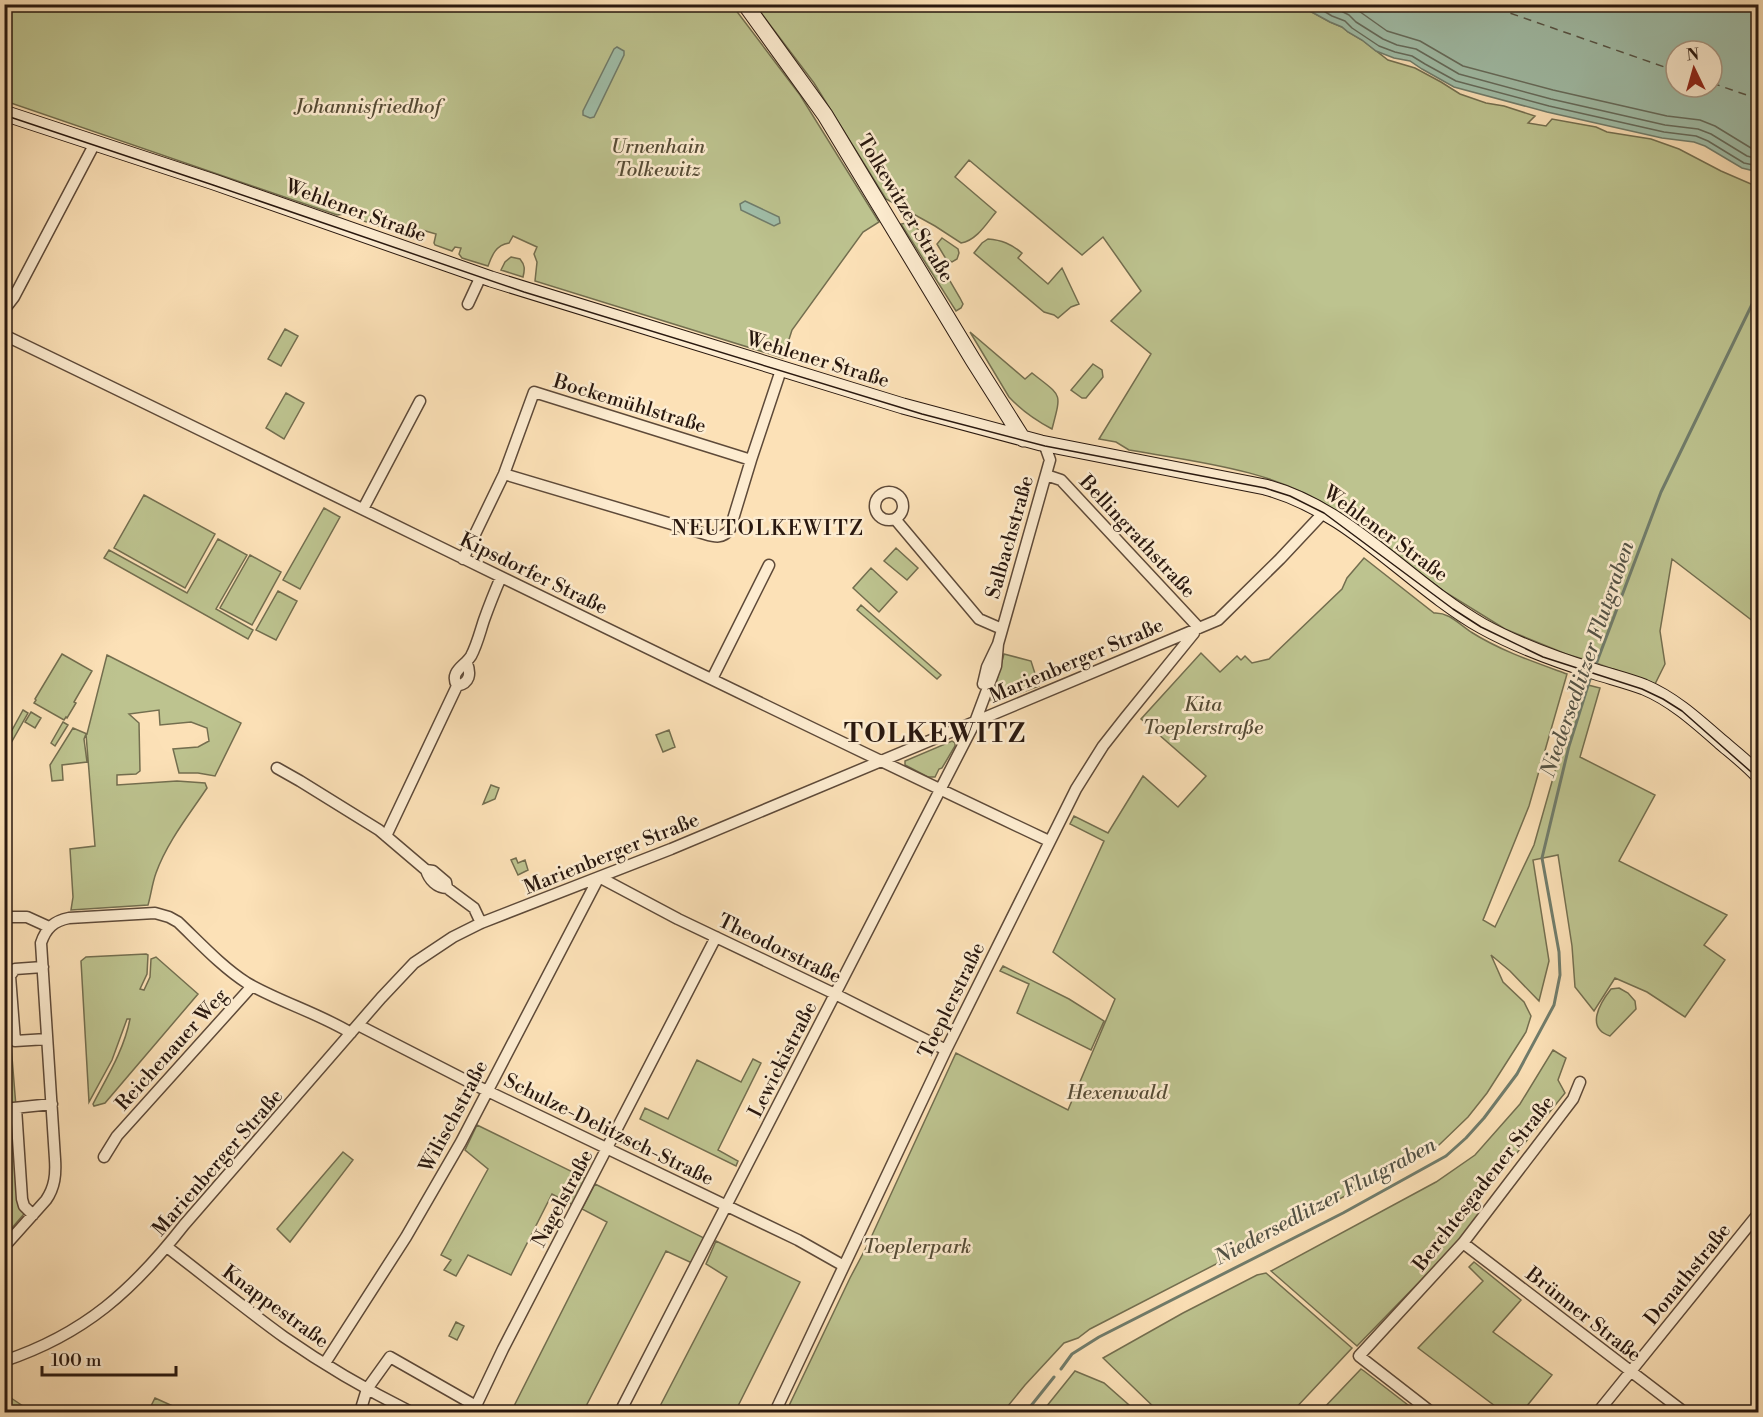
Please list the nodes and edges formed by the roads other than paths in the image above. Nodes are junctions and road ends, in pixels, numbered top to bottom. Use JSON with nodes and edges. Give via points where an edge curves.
{"nodes":[{"id":1,"x":745,"y":4,"type":"edge"},
{"id":2,"x":4,"y":113,"type":"edge"},
{"id":3,"x":95,"y":143,"type":"junction"},
{"id":4,"x":481,"y":276,"type":"junction"},
{"id":5,"x":468,"y":304,"type":"dead end"},
{"id":6,"x":4,"y":310,"type":"edge"},
{"id":7,"x":4,"y":335,"type":"edge"},
{"id":8,"x":781,"y":370,"type":"junction"},
{"id":9,"x":420,"y":401,"type":"dead end"},
{"id":10,"x":1023,"y":439,"type":"junction"},
{"id":11,"x":1041,"y":443,"type":"junction"},
{"id":12,"x":751,"y":460,"type":"junction"},
{"id":13,"x":504,"y":474,"type":"junction"},
{"id":14,"x":1046,"y":475,"type":"junction"},
{"id":15,"x":363,"y":509,"type":"junction"},
{"id":16,"x":1325,"y":512,"type":"junction"},
{"id":17,"x":895,"y":519,"type":"dead end"},
{"id":18,"x":463,"y":559,"type":"junction"},
{"id":19,"x":769,"y":565,"type":"dead end"},
{"id":20,"x":501,"y":576,"type":"junction"},
{"id":21,"x":1199,"y":628,"type":"junction"},
{"id":22,"x":1002,"y":629,"type":"junction"},
{"id":23,"x":712,"y":679,"type":"junction"},
{"id":24,"x":975,"y":722,"type":"junction"},
{"id":25,"x":882,"y":761,"type":"junction"},
{"id":26,"x":277,"y":768,"type":"dead end"},
{"id":27,"x":1758,"y":775,"type":"edge"},
{"id":28,"x":940,"y":789,"type":"junction"},
{"id":29,"x":386,"y":836,"type":"junction"},
{"id":30,"x":1049,"y":841,"type":"junction"},
{"id":31,"x":598,"y":878,"type":"junction"},
{"id":32,"x":4,"y":917,"type":"edge"},
{"id":33,"x":481,"y":923,"type":"junction"},
{"id":34,"x":49,"y":927,"type":"junction"},
{"id":35,"x":716,"y":937,"type":"junction"},
{"id":36,"x":43,"y":967,"type":"junction"},
{"id":37,"x":252,"y":986,"type":"junction"},
{"id":38,"x":835,"y":994,"type":"junction"},
{"id":39,"x":354,"y":1029,"type":"junction"},
{"id":40,"x":47,"y":1039,"type":"junction"},
{"id":41,"x":946,"y":1050,"type":"junction"},
{"id":42,"x":1580,"y":1082,"type":"dead end"},
{"id":43,"x":488,"y":1090,"type":"junction"},
{"id":44,"x":52,"y":1104,"type":"junction"},
{"id":45,"x":10,"y":1108,"type":"edge"},
{"id":46,"x":608,"y":1148,"type":"junction"},
{"id":47,"x":104,"y":1157,"type":"dead end"},
{"id":48,"x":726,"y":1205,"type":"junction"},
{"id":49,"x":33,"y":1215,"type":"junction"},
{"id":50,"x":1757,"y":1219,"type":"edge"},
{"id":51,"x":1463,"y":1243,"type":"junction"},
{"id":52,"x":4,"y":1246,"type":"edge"},
{"id":53,"x":167,"y":1247,"type":"junction"},
{"id":54,"x":844,"y":1266,"type":"junction"},
{"id":55,"x":4,"y":1361,"type":"edge"},
{"id":56,"x":326,"y":1363,"type":"junction"},
{"id":57,"x":1631,"y":1372,"type":"junction"},
{"id":58,"x":367,"y":1389,"type":"junction"},
{"id":59,"x":475,"y":1409,"type":"edge"},
{"id":60,"x":360,"y":1413,"type":"edge"},
{"id":61,"x":411,"y":1413,"type":"edge"},
{"id":62,"x":620,"y":1413,"type":"edge"},
{"id":63,"x":775,"y":1413,"type":"edge"},
{"id":64,"x":1431,"y":1413,"type":"edge"},
{"id":65,"x":1598,"y":1413,"type":"edge"},
{"id":66,"x":1684,"y":1413,"type":"edge"}],
"edges":[{"from":1,"to":10,"type":"main road","name":"Tolkewitzer Straße","via":[[825,115]]},
{"from":2,"to":3,"type":"main road","name":"Wehlener Straße"},
{"from":3,"to":4,"type":"main road","name":"Wehlener Straße"},
{"from":3,"to":6,"type":"street"},
{"from":4,"to":5,"type":"street"},
{"from":4,"to":8,"type":"main road","name":"Wehlener Straße"},
{"from":7,"to":15,"type":"street","name":"Kipsdorfer Straße"},
{"from":8,"to":10,"type":"main road","name":"Wehlener Straße"},
{"from":8,"to":12,"type":"street"},
{"from":9,"to":15,"type":"street"},
{"from":10,"to":11,"type":"main road","name":"Wehlener Straße"},
{"from":11,"to":14,"type":"street","name":"Salbachstraße","via":[[1050,460]]},
{"from":11,"to":16,"type":"main road","name":"Wehlener Straße","via":[[1265,487]]},
{"from":12,"to":13,"type":"street","via":[[730,529],[717,537]]},
{"from":12,"to":13,"type":"street","name":"Bockemühlstraße","via":[[534,392]]},
{"from":13,"to":18,"type":"street","name":"Bockemühlstraße"},
{"from":14,"to":21,"type":"street","name":"Bellingrathstraße","via":[[1061,480]]},
{"from":14,"to":22,"type":"street","name":"Salbachstraße"},
{"from":15,"to":18,"type":"street","name":"Kipsdorfer Straße"},
{"from":16,"to":21,"type":"street","name":"Marienberger Straße","via":[[1218,620]]},
{"from":16,"to":27,"type":"main road","name":"Wehlener Straße","via":[[1482,626],[1526,647],[1643,687],[1684,710]]},
{"from":17,"to":22,"type":"street","via":[[979,619]]},
{"from":18,"to":20,"type":"street","name":"Kipsdorfer Straße"},
{"from":19,"to":23,"type":"street"},
{"from":20,"to":23,"type":"street","name":"Kipsdorfer Straße"},
{"from":20,"to":29,"type":"street","via":[[467,663],[470,677],[457,686]]},
{"from":21,"to":24,"type":"street","name":"Marienberger Straße"},
{"from":21,"to":30,"type":"street","name":"Toeplerstraße","via":[[1103,746]]},
{"from":22,"to":24,"type":"street","name":"Salbachstraße","via":[[996,666]]},
{"from":23,"to":25,"type":"street","name":"Kipsdorfer Straße"},
{"from":24,"to":25,"type":"street","name":"Marienberger Straße"},
{"from":24,"to":28,"type":"street","name":"Lewickistraße"},
{"from":25,"to":28,"type":"street","name":"Kipsdorfer Straße"},
{"from":25,"to":31,"type":"street","name":"Marienberger Straße"},
{"from":26,"to":29,"type":"street"},
{"from":28,"to":30,"type":"street","name":"Kipsdorfer Straße"},
{"from":28,"to":38,"type":"street","name":"Lewickistraße"},
{"from":29,"to":33,"type":"street","via":[[446,882],[447,888],[474,908]]},
{"from":30,"to":41,"type":"street","name":"Toeplerstraße"},
{"from":31,"to":33,"type":"street","name":"Marienberger Straße"},
{"from":31,"to":35,"type":"street","name":"Theodorstraße"},
{"from":31,"to":43,"type":"street","name":"Wilischstraße"},
{"from":32,"to":34,"type":"street","via":[[27,917]]},
{"from":33,"to":39,"type":"street","name":"Marienberger Straße","via":[[414,963]]},
{"from":34,"to":36,"type":"street","via":[[41,943]]},
{"from":34,"to":37,"type":"street","name":"Schulze-Delitzsch-Straße","via":[[68,918],[155,913],[178,922]]},
{"from":35,"to":38,"type":"street","name":"Theodorstraße"},
{"from":35,"to":46,"type":"street","name":"Nagelstraße"},
{"from":36,"to":40,"type":"street"},
{"from":36,"to":40,"type":"street","via":[[15,969],[10,976],[15,1041]]},
{"from":37,"to":39,"type":"street","name":"Schulze-Delitzsch-Straße"},
{"from":37,"to":47,"type":"street","name":"Reichenauer Weg","via":[[114,1137]]},
{"from":38,"to":41,"type":"street","name":"Theodorstraße"},
{"from":38,"to":48,"type":"street","name":"Lewickistraße"},
{"from":39,"to":43,"type":"street","name":"Schulze-Delitzsch-Straße"},
{"from":39,"to":53,"type":"street","name":"Marienberger Straße"},
{"from":40,"to":44,"type":"street"},
{"from":41,"to":54,"type":"street","name":"Toeplerstraße"},
{"from":42,"to":51,"type":"street","name":"Berchtesgadener Straße","via":[[1573,1099]]},
{"from":43,"to":46,"type":"street","name":"Schulze-Delitzsch-Straße"},
{"from":43,"to":56,"type":"street","name":"Wilischstraße","via":[[406,1237]]},
{"from":44,"to":45,"type":"street"},
{"from":44,"to":49,"type":"street","via":[[55,1179],[50,1194]]},
{"from":45,"to":49,"type":"street","via":[[22,1199]]},
{"from":46,"to":48,"type":"street","name":"Schulze-Delitzsch-Straße"},
{"from":46,"to":59,"type":"street","name":"Nagelstraße"},
{"from":48,"to":54,"type":"street","name":"Schulze-Delitzsch-Straße"},
{"from":48,"to":62,"type":"street","name":"Lewickistraße"},
{"from":49,"to":52,"type":"street"},
{"from":50,"to":57,"type":"street","name":"Donathstraße"},
{"from":51,"to":57,"type":"street","name":"Brünner Straße"},
{"from":51,"to":64,"type":"street","name":"Berchtesgadener Straße","via":[[1359,1356]]},
{"from":53,"to":55,"type":"street","name":"Marienberger Straße","via":[[123,1294],[80,1327]]},
{"from":53,"to":56,"type":"street","name":"Knappestraße","via":[[255,1316]]},
{"from":54,"to":63,"type":"street","name":"Toeplerstraße"},
{"from":56,"to":58,"type":"street","name":"Knappestraße"},
{"from":57,"to":65,"type":"street","name":"Donathstraße"},
{"from":57,"to":66,"type":"street","name":"Brünner Straße"},
{"from":58,"to":59,"type":"street","via":[[390,1357]]},
{"from":58,"to":60,"type":"street"},
{"from":58,"to":61,"type":"street","name":"Knappestraße"}]}
